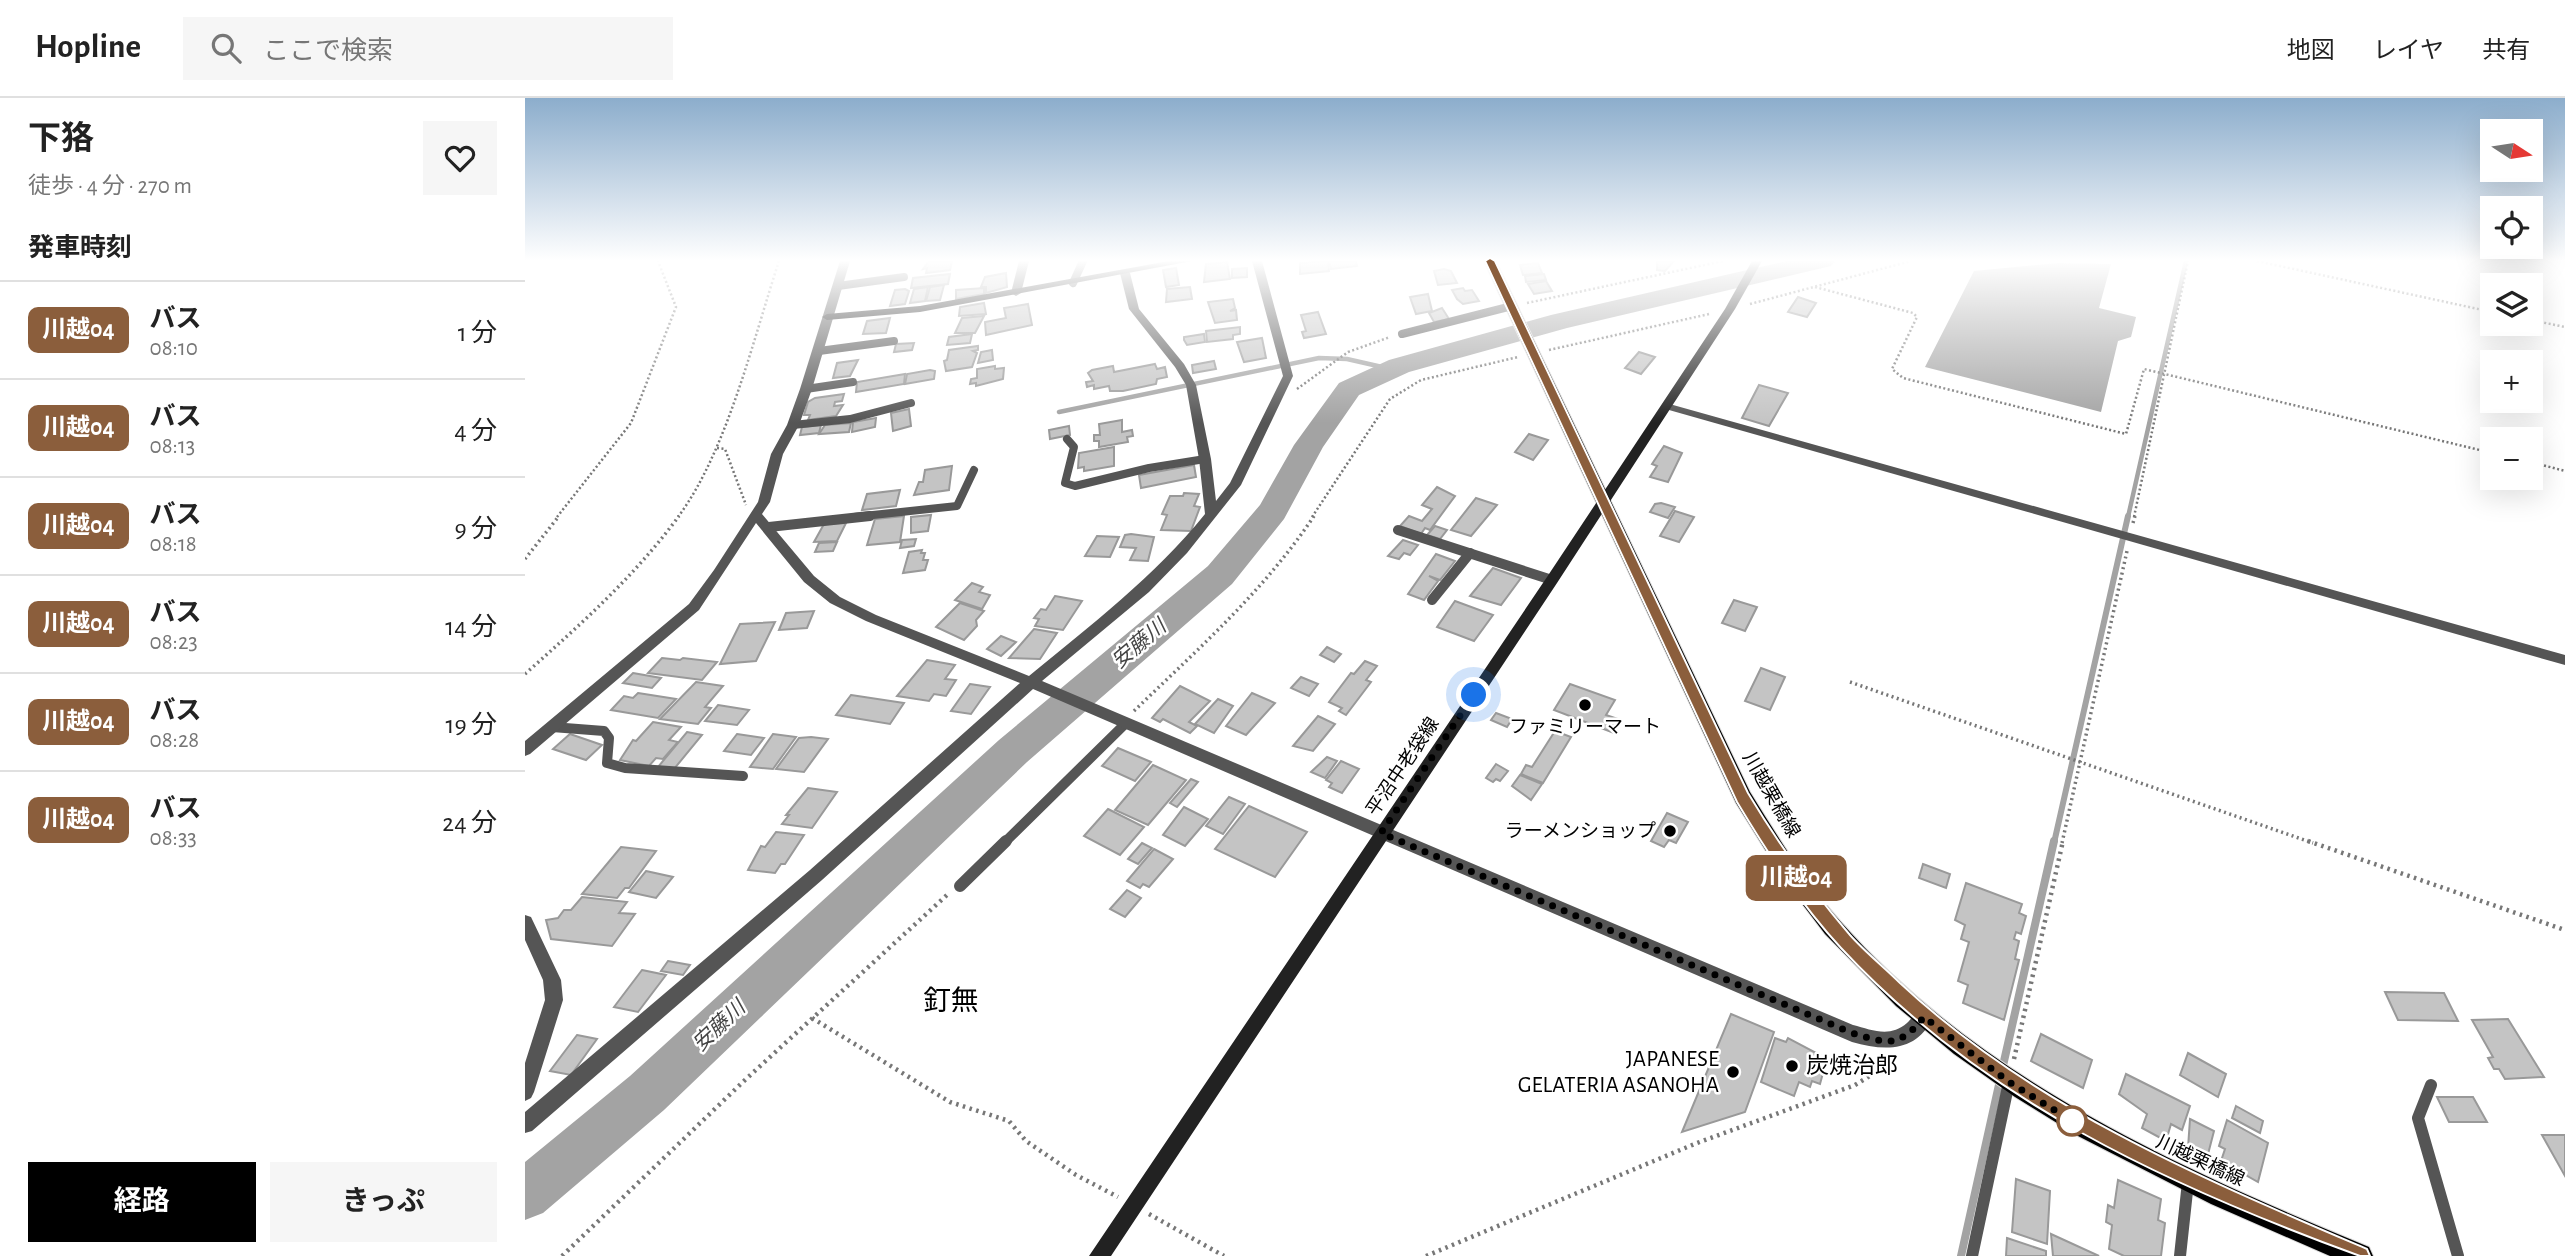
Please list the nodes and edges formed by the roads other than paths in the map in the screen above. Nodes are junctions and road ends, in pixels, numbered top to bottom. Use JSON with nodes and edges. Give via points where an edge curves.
{"nodes":[{"id":1,"x":874,"y":315,"type":"edge"},
{"id":2,"x":1139,"y":315,"type":"edge"},
{"id":3,"x":1272,"y":315,"type":"edge"},
{"id":4,"x":1486,"y":315,"type":"edge"},
{"id":5,"x":1516,"y":315,"type":"edge"},
{"id":6,"x":1726,"y":315,"type":"edge"},
{"id":7,"x":827,"y":317,"type":"joint"},
{"id":8,"x":1402,"y":334,"type":"road end"},
{"id":9,"x":894,"y":341,"type":"dead end"},
{"id":10,"x":819,"y":351,"type":"junction"},
{"id":11,"x":853,"y":382,"type":"dead end"},
{"id":12,"x":806,"y":388,"type":"junction"},
{"id":13,"x":911,"y":403,"type":"dead end"},
{"id":14,"x":1666,"y":406,"type":"junction"},
{"id":15,"x":793,"y":425,"type":"junction"},
{"id":16,"x":1067,"y":439,"type":"dead end"},
{"id":17,"x":1205,"y":459,"type":"junction"},
{"id":18,"x":974,"y":470,"type":"dead end"},
{"id":19,"x":1604,"y":501,"type":"junction"},
{"id":20,"x":756,"y":514,"type":"junction"},
{"id":21,"x":1211,"y":516,"type":"junction"},
{"id":22,"x":769,"y":527,"type":"junction"},
{"id":23,"x":1398,"y":530,"type":"dead end"},
{"id":24,"x":1470,"y":553,"type":"junction"},
{"id":25,"x":1552,"y":580,"type":"junction"},
{"id":26,"x":1432,"y":600,"type":"dead end"},
{"id":27,"x":2565,"y":660,"type":"edge"},
{"id":28,"x":1033,"y":684,"type":"junction"},
{"id":29,"x":1122,"y":722,"type":"junction"},
{"id":30,"x":552,"y":727,"type":"junction"},
{"id":31,"x":525,"y":750,"type":"edge"},
{"id":32,"x":743,"y":776,"type":"dead end"},
{"id":33,"x":1381,"y":833,"type":"junction"},
{"id":34,"x":960,"y":886,"type":"road end"},
{"id":35,"x":525,"y":922,"type":"edge"},
{"id":36,"x":1924,"y":1017,"type":"junction"},
{"id":37,"x":2009,"y":1082,"type":"junction"},
{"id":38,"x":2431,"y":1086,"type":"dead end"},
{"id":39,"x":525,"y":1092,"type":"edge"},
{"id":40,"x":525,"y":1124,"type":"edge"},
{"id":41,"x":2188,"y":1182,"type":"junction"},
{"id":42,"x":1099,"y":1256,"type":"edge"},
{"id":43,"x":1972,"y":1256,"type":"edge"},
{"id":44,"x":2179,"y":1256,"type":"edge"},
{"id":45,"x":2360,"y":1256,"type":"edge"},
{"id":46,"x":2458,"y":1256,"type":"edge"}],
"edges":[{"from":1,"to":7,"type":"main road"},
{"from":2,"to":17,"type":"street","via":[[1191,385]]},
{"from":3,"to":21,"type":"street","via":[[1288,376],[1235,485]]},
{"from":4,"to":8,"type":"lane"},
{"from":5,"to":19,"type":"main road","name":"川越栗橋線"},
{"from":6,"to":14,"type":"main road","name":"平沼中老袋線"},
{"from":7,"to":10,"type":"street"},
{"from":9,"to":10,"type":"lane"},
{"from":10,"to":12,"type":"street"},
{"from":11,"to":12,"type":"lane"},
{"from":12,"to":15,"type":"street"},
{"from":13,"to":15,"type":"lane","via":[[849,419]]},
{"from":14,"to":19,"type":"main road","name":"平沼中老袋線"},
{"from":14,"to":27,"type":"street"},
{"from":15,"to":20,"type":"street","via":[[777,454],[764,502]]},
{"from":16,"to":17,"type":"lane","via":[[1074,447],[1065,484],[1075,486]]},
{"from":17,"to":21,"type":"street"},
{"from":18,"to":22,"type":"lane","via":[[957,506]]},
{"from":19,"to":25,"type":"main road","name":"平沼中老袋線"},
{"from":19,"to":36,"type":"main road","name":"川越栗橋線","via":[[1715,743],[1770,843],[1846,942]]},
{"from":20,"to":22,"type":"street"},
{"from":20,"to":30,"type":"street","via":[[694,607]]},
{"from":21,"to":28,"type":"street","via":[[1144,589]]},
{"from":22,"to":28,"type":"street","via":[[809,579],[835,600]]},
{"from":23,"to":24,"type":"lane"},
{"from":24,"to":25,"type":"lane"},
{"from":24,"to":26,"type":"lane"},
{"from":25,"to":33,"type":"main road","name":"平沼中老袋線"},
{"from":28,"to":29,"type":"street"},
{"from":28,"to":40,"type":"street"},
{"from":29,"to":33,"type":"street"},
{"from":29,"to":34,"type":"lane"},
{"from":30,"to":31,"type":"street"},
{"from":30,"to":32,"type":"lane","via":[[604,731],[609,738],[607,763],[623,769]]},
{"from":33,"to":36,"type":"street","via":[[1852,1033],[1886,1043],[1909,1035]]},
{"from":33,"to":42,"type":"main road","name":"平沼中老袋線"},
{"from":35,"to":39,"type":"street","via":[[552,980],[554,1000]]},
{"from":36,"to":37,"type":"main road","name":"川越栗橋線"},
{"from":37,"to":41,"type":"main road","name":"川越栗橋線","via":[[2116,1146]]},
{"from":37,"to":43,"type":"lane"},
{"from":38,"to":46,"type":"lane","via":[[2418,1118]]},
{"from":41,"to":44,"type":"lane"},
{"from":41,"to":45,"type":"main road","name":"川越栗橋線"}]}
